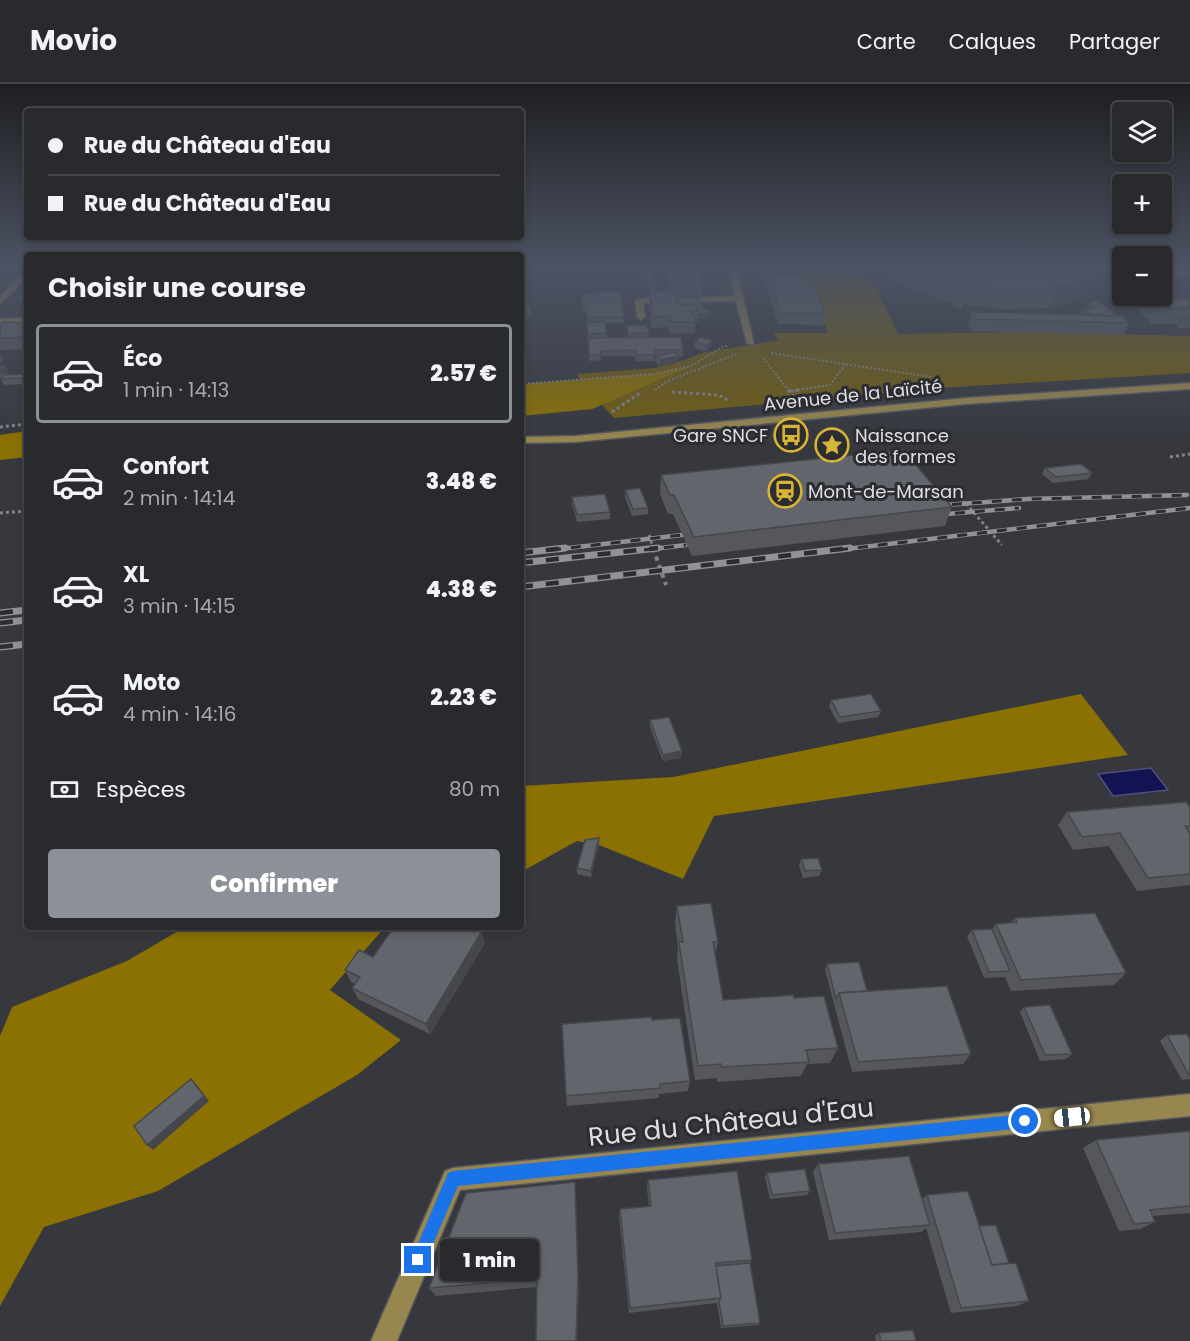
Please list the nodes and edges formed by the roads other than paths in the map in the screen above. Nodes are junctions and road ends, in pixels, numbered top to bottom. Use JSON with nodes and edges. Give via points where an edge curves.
{"nodes":[{"id":1,"x":747,"y":325,"type":"edge"},
{"id":2,"x":751,"y":343,"type":"road end"},
{"id":3,"x":1190,"y":386,"type":"edge"},
{"id":4,"x":524,"y":440,"type":"edge"},
{"id":5,"x":1190,"y":1105,"type":"edge"},
{"id":6,"x":384,"y":1341,"type":"edge"}],
"edges":[{"from":1,"to":2,"type":"street"},
{"from":3,"to":4,"type":"street","name":"Avenue de la Laïcité","via":[[966,401],[575,439]]},
{"from":5,"to":6,"type":"street","name":"Rue du Château d'Eau","via":[[453,1179]]}]}
